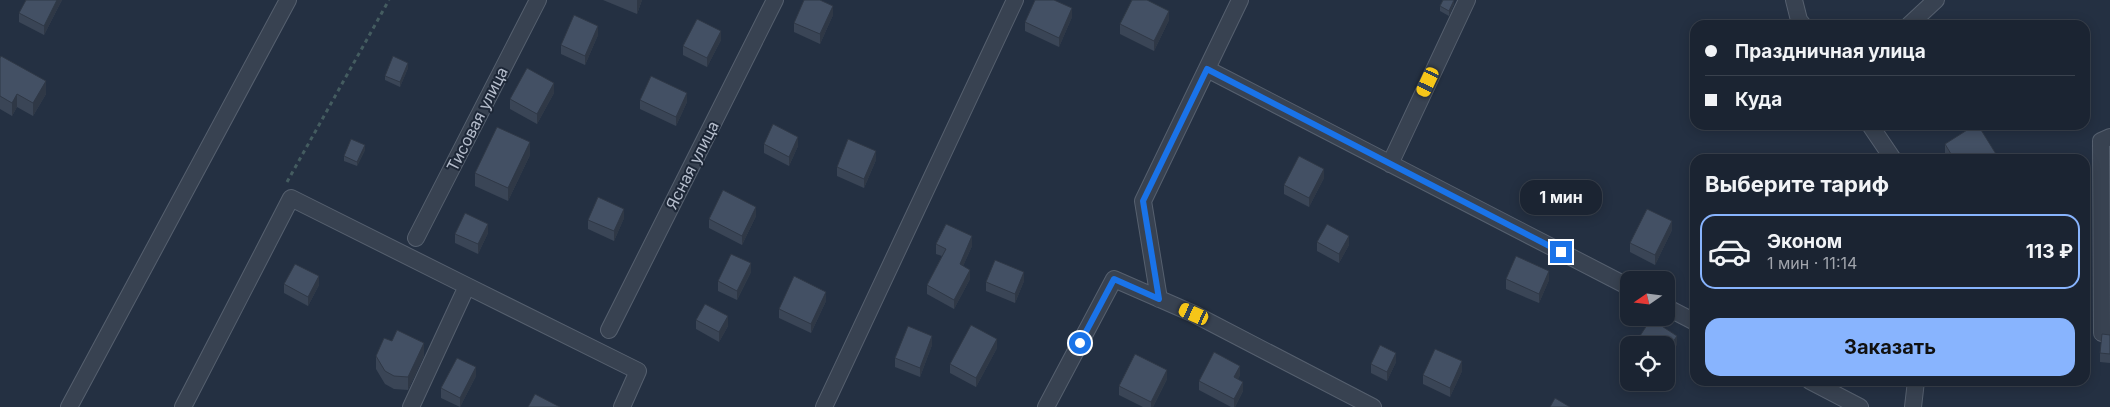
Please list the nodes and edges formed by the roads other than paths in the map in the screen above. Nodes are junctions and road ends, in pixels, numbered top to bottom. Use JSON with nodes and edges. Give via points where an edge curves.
{"nodes":[{"id":1,"x":288,"y":0,"type":"edge"},
{"id":2,"x":538,"y":0,"type":"edge"},
{"id":3,"x":775,"y":0,"type":"edge"},
{"id":4,"x":1016,"y":0,"type":"edge"},
{"id":5,"x":1240,"y":0,"type":"edge"},
{"id":6,"x":1467,"y":0,"type":"edge"},
{"id":7,"x":1794,"y":0,"type":"edge"},
{"id":8,"x":1936,"y":0,"type":"edge"},
{"id":9,"x":1799,"y":20,"type":"edge"},
{"id":10,"x":1914,"y":20,"type":"edge"},
{"id":11,"x":1207,"y":69,"type":"junction"},
{"id":12,"x":1873,"y":130,"type":"edge"},
{"id":13,"x":2110,"y":137,"type":"edge"},
{"id":14,"x":1890,"y":154,"type":"edge"},
{"id":15,"x":1390,"y":164,"type":"junction"},
{"id":16,"x":416,"y":238,"type":"dead end"},
{"id":17,"x":1620,"y":282,"type":"edge"},
{"id":18,"x":467,"y":286,"type":"junction"},
{"id":19,"x":1159,"y":299,"type":"junction"},
{"id":20,"x":1675,"y":312,"type":"edge"},
{"id":21,"x":1690,"y":319,"type":"edge"},
{"id":22,"x":609,"y":330,"type":"dead end"},
{"id":23,"x":2110,"y":335,"type":"edge"},
{"id":24,"x":1820,"y":386,"type":"edge"},
{"id":25,"x":1915,"y":386,"type":"edge"},
{"id":26,"x":69,"y":407,"type":"edge"},
{"id":27,"x":183,"y":407,"type":"edge"},
{"id":28,"x":411,"y":407,"type":"edge"},
{"id":29,"x":622,"y":407,"type":"edge"},
{"id":30,"x":824,"y":407,"type":"edge"},
{"id":31,"x":1046,"y":407,"type":"edge"},
{"id":32,"x":1373,"y":407,"type":"edge"},
{"id":33,"x":1860,"y":407,"type":"edge"},
{"id":34,"x":1913,"y":407,"type":"edge"}],
"edges":[{"from":1,"to":26,"type":"street"},
{"from":2,"to":16,"type":"street","name":"Тисовая улица"},
{"from":3,"to":22,"type":"street","name":"Ясная улица"},
{"from":4,"to":30,"type":"street"},
{"from":5,"to":11,"type":"street"},
{"from":6,"to":15,"type":"street"},
{"from":7,"to":9,"type":"street"},
{"from":8,"to":10,"type":"street"},
{"from":11,"to":15,"type":"street"},
{"from":11,"to":19,"type":"street","via":[[1143,201]]},
{"from":12,"to":14,"type":"street"},
{"from":13,"to":23,"type":"street","via":[[2102,141],[2102,332]]},
{"from":15,"to":17,"type":"street"},
{"from":18,"to":27,"type":"street","via":[[291,198]]},
{"from":18,"to":28,"type":"street"},
{"from":18,"to":29,"type":"street","via":[[638,371]]},
{"from":19,"to":31,"type":"street","via":[[1114,279]]},
{"from":19,"to":32,"type":"street"},
{"from":20,"to":21,"type":"street"},
{"from":24,"to":33,"type":"street"},
{"from":25,"to":34,"type":"street"}]}
